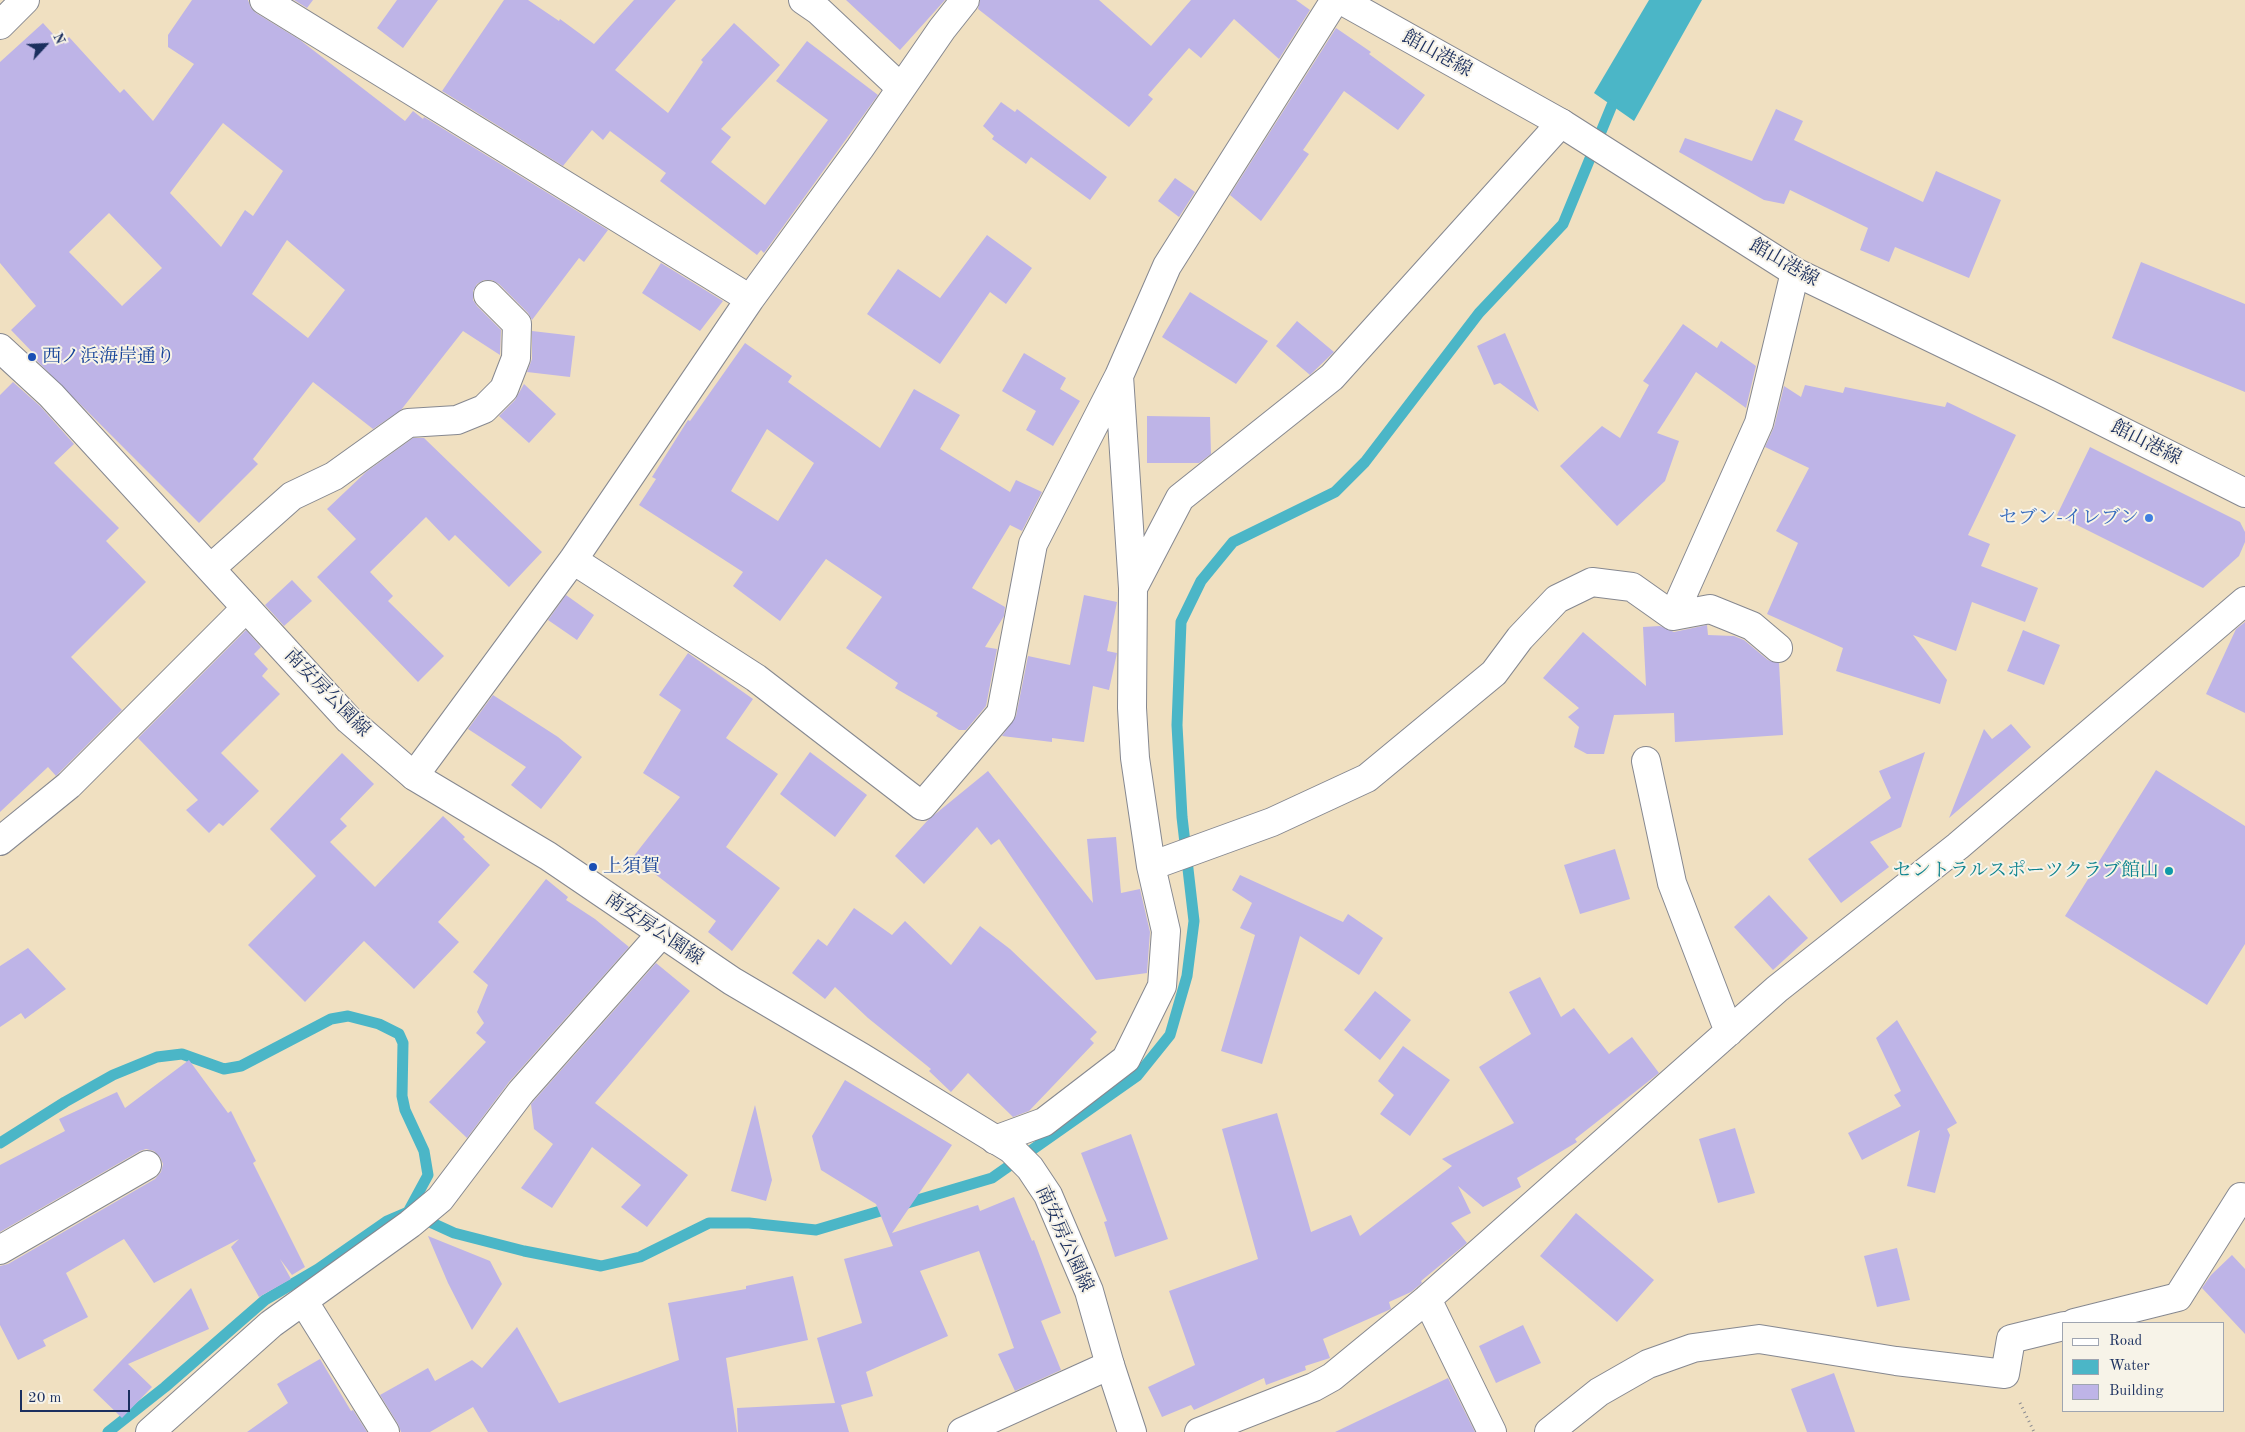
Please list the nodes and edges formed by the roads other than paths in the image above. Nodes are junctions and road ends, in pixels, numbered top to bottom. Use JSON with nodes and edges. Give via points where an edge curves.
{"nodes":[{"id":1,"x":25,"y":0,"type":"edge"},
{"id":2,"x":264,"y":0,"type":"edge"},
{"id":3,"x":803,"y":0,"type":"edge"},
{"id":4,"x":965,"y":0,"type":"edge"},
{"id":5,"x":1335,"y":0,"type":"edge"},
{"id":6,"x":1341,"y":0,"type":"edge"},
{"id":7,"x":0,"y":25,"type":"edge"},
{"id":8,"x":901,"y":88,"type":"junction"},
{"id":9,"x":1566,"y":126,"type":"junction"},
{"id":10,"x":1794,"y":272,"type":"junction"},
{"id":11,"x":488,"y":295,"type":"dead end"},
{"id":12,"x":750,"y":300,"type":"junction"},
{"id":13,"x":0,"y":348,"type":"edge"},
{"id":14,"x":1119,"y":376,"type":"junction"},
{"id":15,"x":2245,"y":493,"type":"edge"},
{"id":16,"x":573,"y":560,"type":"junction"},
{"id":17,"x":210,"y":568,"type":"junction"},
{"id":18,"x":1133,"y":588,"type":"junction"},
{"id":19,"x":2245,"y":601,"type":"edge"},
{"id":20,"x":246,"y":608,"type":"junction"},
{"id":21,"x":1673,"y":616,"type":"junction"},
{"id":22,"x":1778,"y":648,"type":"dead end"},
{"id":23,"x":1646,"y":761,"type":"dead end"},
{"id":24,"x":414,"y":776,"type":"junction"},
{"id":25,"x":0,"y":841,"type":"edge"},
{"id":26,"x":1160,"y":863,"type":"junction"},
{"id":27,"x":661,"y":934,"type":"junction"},
{"id":28,"x":1729,"y":1032,"type":"junction"},
{"id":29,"x":1003,"y":1145,"type":"junction"},
{"id":30,"x":148,"y":1165,"type":"dead end"},
{"id":31,"x":2243,"y":1198,"type":"edge"},
{"id":32,"x":0,"y":1250,"type":"edge"},
{"id":33,"x":1427,"y":1300,"type":"junction"},
{"id":34,"x":304,"y":1302,"type":"junction"},
{"id":35,"x":2078,"y":1322,"type":"edge"},
{"id":36,"x":2062,"y":1326,"type":"edge"},
{"id":37,"x":1110,"y":1365,"type":"junction"},
{"id":38,"x":150,"y":1432,"type":"edge"},
{"id":39,"x":385,"y":1432,"type":"edge"},
{"id":40,"x":962,"y":1432,"type":"edge"},
{"id":41,"x":1132,"y":1432,"type":"edge"},
{"id":42,"x":1199,"y":1432,"type":"edge"},
{"id":43,"x":1492,"y":1432,"type":"edge"},
{"id":44,"x":1549,"y":1432,"type":"edge"}],
"edges":[{"from":1,"to":7,"type":"street"},
{"from":2,"to":12,"type":"street"},
{"from":3,"to":8,"type":"street","via":[[819,11]]},
{"from":4,"to":8,"type":"street"},
{"from":5,"to":14,"type":"street","via":[[1167,266]]},
{"from":6,"to":9,"type":"street","name":"館山港線"},
{"from":8,"to":12,"type":"street"},
{"from":9,"to":10,"type":"street","name":"館山港線"},
{"from":9,"to":18,"type":"street","via":[[1332,377],[1180,498]]},
{"from":10,"to":15,"type":"street","name":"館山港線"},
{"from":10,"to":21,"type":"street","via":[[1759,423]]},
{"from":11,"to":17,"type":"street","via":[[517,324],[516,358],[504,388],[484,409],[457,420],[408,423],[334,476],[292,496]]},
{"from":12,"to":16,"type":"street"},
{"from":13,"to":17,"type":"street","name":"南安房公園線","via":[[52,395]]},
{"from":14,"to":16,"type":"street","via":[[1033,544],[1001,713],[922,806],[756,678]]},
{"from":14,"to":18,"type":"street"},
{"from":16,"to":24,"type":"street"},
{"from":17,"to":20,"type":"street","name":"南安房公園線"},
{"from":18,"to":26,"type":"street","via":[[1135,758]]},
{"from":19,"to":28,"type":"street","via":[[1958,846],[1777,988]]},
{"from":20,"to":24,"type":"street","name":"南安房公園線","via":[[348,720]]},
{"from":20,"to":25,"type":"street","via":[[69,785]]},
{"from":21,"to":22,"type":"street","via":[[1710,609],[1752,626]]},
{"from":21,"to":26,"type":"street","via":[[1632,587],[1592,582],[1556,599],[1520,638],[1494,673],[1367,778],[1272,822]]},
{"from":23,"to":28,"type":"street","via":[[1672,883]]},
{"from":24,"to":27,"type":"street","name":"南安房公園線","via":[[548,856]]},
{"from":26,"to":29,"type":"street","via":[[1166,931],[1162,986],[1126,1059],[1044,1122]]},
{"from":27,"to":29,"type":"street","name":"南安房公園線","via":[[732,981]]},
{"from":27,"to":34,"type":"street","via":[[521,1092],[440,1199]]},
{"from":28,"to":33,"type":"street"},
{"from":29,"to":37,"type":"street","name":"南安房公園線","via":[[1030,1168],[1048,1195],[1088,1291]]},
{"from":30,"to":32,"type":"street"},
{"from":31,"to":35,"type":"street","via":[[2178,1297]]},
{"from":33,"to":42,"type":"street","via":[[1332,1377]]},
{"from":33,"to":43,"type":"street"},
{"from":34,"to":38,"type":"street","via":[[271,1324]]},
{"from":34,"to":39,"type":"street"},
{"from":36,"to":44,"type":"street","via":[[2011,1339],[2005,1374],[1759,1339],[1693,1348],[1648,1364],[1599,1392]]},
{"from":37,"to":40,"type":"street"},
{"from":37,"to":41,"type":"street","name":"南安房公園線"}]}
